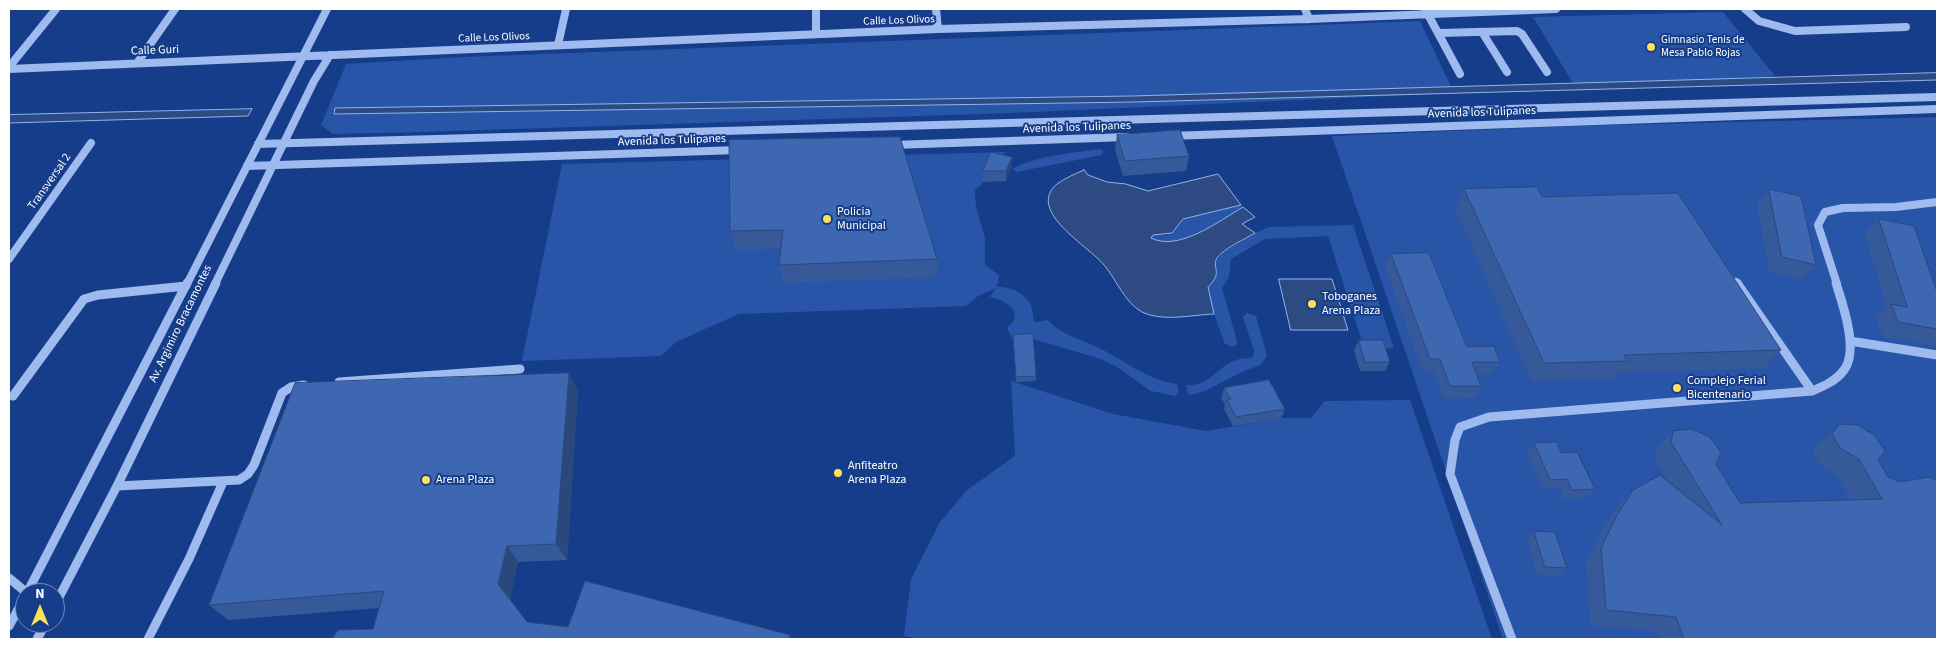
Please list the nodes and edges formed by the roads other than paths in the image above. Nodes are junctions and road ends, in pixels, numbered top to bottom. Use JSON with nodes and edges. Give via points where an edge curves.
{"nodes":[{"id":1,"x":56,"y":9,"type":"edge"},
{"id":2,"x":175,"y":9,"type":"edge"},
{"id":3,"x":327,"y":9,"type":"edge"},
{"id":4,"x":566,"y":9,"type":"edge"},
{"id":5,"x":816,"y":9,"type":"edge"},
{"id":6,"x":936,"y":9,"type":"edge"},
{"id":7,"x":1305,"y":9,"type":"edge"},
{"id":8,"x":1556,"y":9,"type":"edge"},
{"id":9,"x":1745,"y":9,"type":"edge"},
{"id":10,"x":1426,"y":11,"type":"edge"},
{"id":11,"x":1309,"y":19,"type":"junction"},
{"id":12,"x":1906,"y":27,"type":"dead end"},
{"id":13,"x":938,"y":29,"type":"junction"},
{"id":14,"x":1482,"y":32,"type":"junction"},
{"id":15,"x":1438,"y":33,"type":"junction"},
{"id":16,"x":816,"y":34,"type":"junction"},
{"id":17,"x":558,"y":45,"type":"junction"},
{"id":18,"x":330,"y":55,"type":"junction"},
{"id":19,"x":303,"y":56,"type":"junction"},
{"id":20,"x":137,"y":63,"type":"junction"},
{"id":21,"x":9,"y":68,"type":"edge"},
{"id":22,"x":1507,"y":72,"type":"dead end"},
{"id":23,"x":1546,"y":72,"type":"dead end"},
{"id":24,"x":1460,"y":74,"type":"dead end"},
{"id":25,"x":1937,"y":96,"type":"edge"},
{"id":26,"x":1819,"y":100,"type":"junction"},
{"id":27,"x":1937,"y":109,"type":"edge"},
{"id":28,"x":1830,"y":113,"type":"junction"},
{"id":29,"x":860,"y":128,"type":"junction"},
{"id":30,"x":1160,"y":136,"type":"edge"},
{"id":31,"x":860,"y":137,"type":"edge"},
{"id":32,"x":1140,"y":137,"type":"edge"},
{"id":33,"x":91,"y":143,"type":"dead end"},
{"id":34,"x":258,"y":144,"type":"junction"},
{"id":35,"x":284,"y":144,"type":"junction"},
{"id":36,"x":887,"y":146,"type":"edge"},
{"id":37,"x":750,"y":150,"type":"edge"},
{"id":38,"x":273,"y":165,"type":"junction"},
{"id":39,"x":247,"y":166,"type":"junction"},
{"id":40,"x":1937,"y":202,"type":"edge"},
{"id":41,"x":9,"y":259,"type":"edge"},
{"id":42,"x":1730,"y":272,"type":"edge"},
{"id":43,"x":186,"y":286,"type":"junction"},
{"id":44,"x":1850,"y":341,"type":"junction"},
{"id":45,"x":1937,"y":356,"type":"edge"},
{"id":46,"x":520,"y":369,"type":"dead end"},
{"id":47,"x":333,"y":382,"type":"edge"},
{"id":48,"x":314,"y":384,"type":"edge"},
{"id":49,"x":1812,"y":391,"type":"junction"},
{"id":50,"x":13,"y":396,"type":"dead end"},
{"id":51,"x":222,"y":482,"type":"junction"},
{"id":52,"x":117,"y":486,"type":"junction"},
{"id":53,"x":32,"y":583,"type":"edge"},
{"id":54,"x":65,"y":586,"type":"edge"},
{"id":55,"x":15,"y":615,"type":"edge"},
{"id":56,"x":9,"y":626,"type":"edge"},
{"id":57,"x":148,"y":639,"type":"edge"},
{"id":58,"x":1512,"y":639,"type":"edge"}],
"edges":[{"from":1,"to":21,"type":"street"},
{"from":2,"to":20,"type":"street"},
{"from":3,"to":19,"type":"street"},
{"from":4,"to":17,"type":"street"},
{"from":5,"to":16,"type":"street"},
{"from":6,"to":13,"type":"street"},
{"from":7,"to":11,"type":"street"},
{"from":8,"to":10,"type":"street","name":"Calle Los Olivos"},
{"from":9,"to":12,"type":"street","via":[[1759,21],[1795,31]]},
{"from":10,"to":11,"type":"street","name":"Calle Los Olivos"},
{"from":10,"to":15,"type":"street"},
{"from":11,"to":13,"type":"street","name":"Calle Los Olivos"},
{"from":13,"to":16,"type":"street","name":"Calle Los Olivos"},
{"from":14,"to":15,"type":"street"},
{"from":14,"to":22,"type":"street"},
{"from":14,"to":23,"type":"street","via":[[1510,30],[1522,34]]},
{"from":15,"to":24,"type":"street"},
{"from":16,"to":17,"type":"street","name":"Calle Los Olivos"},
{"from":17,"to":18,"type":"street","name":"Calle Los Olivos"},
{"from":18,"to":19,"type":"street","name":"Calle Los Olivos"},
{"from":18,"to":35,"type":"street","name":"Av. Argimiro Bracamontes","via":[[314,80]]},
{"from":19,"to":20,"type":"street","name":"Calle Guri"},
{"from":19,"to":34,"type":"street"},
{"from":20,"to":21,"type":"street","name":"Calle Guri"},
{"from":25,"to":26,"type":"street","name":"Avenida los Tulipanes"},
{"from":26,"to":28,"type":"street"},
{"from":26,"to":29,"type":"street","name":"Avenida los Tulipanes"},
{"from":27,"to":28,"type":"street","name":"Avenida los Tulipanes"},
{"from":28,"to":30,"type":"street","name":"Avenida los Tulipanes"},
{"from":29,"to":31,"type":"street"},
{"from":29,"to":35,"type":"street","name":"Avenida los Tulipanes"},
{"from":32,"to":36,"type":"street","name":"Avenida los Tulipanes"},
{"from":33,"to":41,"type":"street","name":"Transversal 2"},
{"from":34,"to":35,"type":"street","name":"Avenida los Tulipanes"},
{"from":34,"to":39,"type":"street"},
{"from":35,"to":38,"type":"street","name":"Av. Argimiro Bracamontes"},
{"from":37,"to":38,"type":"street","name":"Avenida los Tulipanes"},
{"from":38,"to":39,"type":"street","name":"Avenida los Tulipanes"},
{"from":38,"to":52,"type":"street","name":"Av. Argimiro Bracamontes"},
{"from":39,"to":43,"type":"street"},
{"from":40,"to":44,"type":"street","via":[[1825,212],[1818,225]]},
{"from":42,"to":49,"type":"street"},
{"from":43,"to":50,"type":"street","via":[[84,299]]},
{"from":43,"to":53,"type":"street"},
{"from":44,"to":45,"type":"street"},
{"from":44,"to":49,"type":"street","via":[[1849,362],[1836,381]]},
{"from":46,"to":47,"type":"street"},
{"from":48,"to":51,"type":"street","via":[[291,387],[282,393],[248,474],[239,480]]},
{"from":49,"to":58,"type":"street","via":[[1489,417],[1460,427],[1450,474]]},
{"from":51,"to":52,"type":"street"},
{"from":51,"to":57,"type":"street","via":[[189,559]]},
{"from":52,"to":54,"type":"street","name":"Av. Argimiro Bracamontes"},
{"from":55,"to":56,"type":"street"}]}
